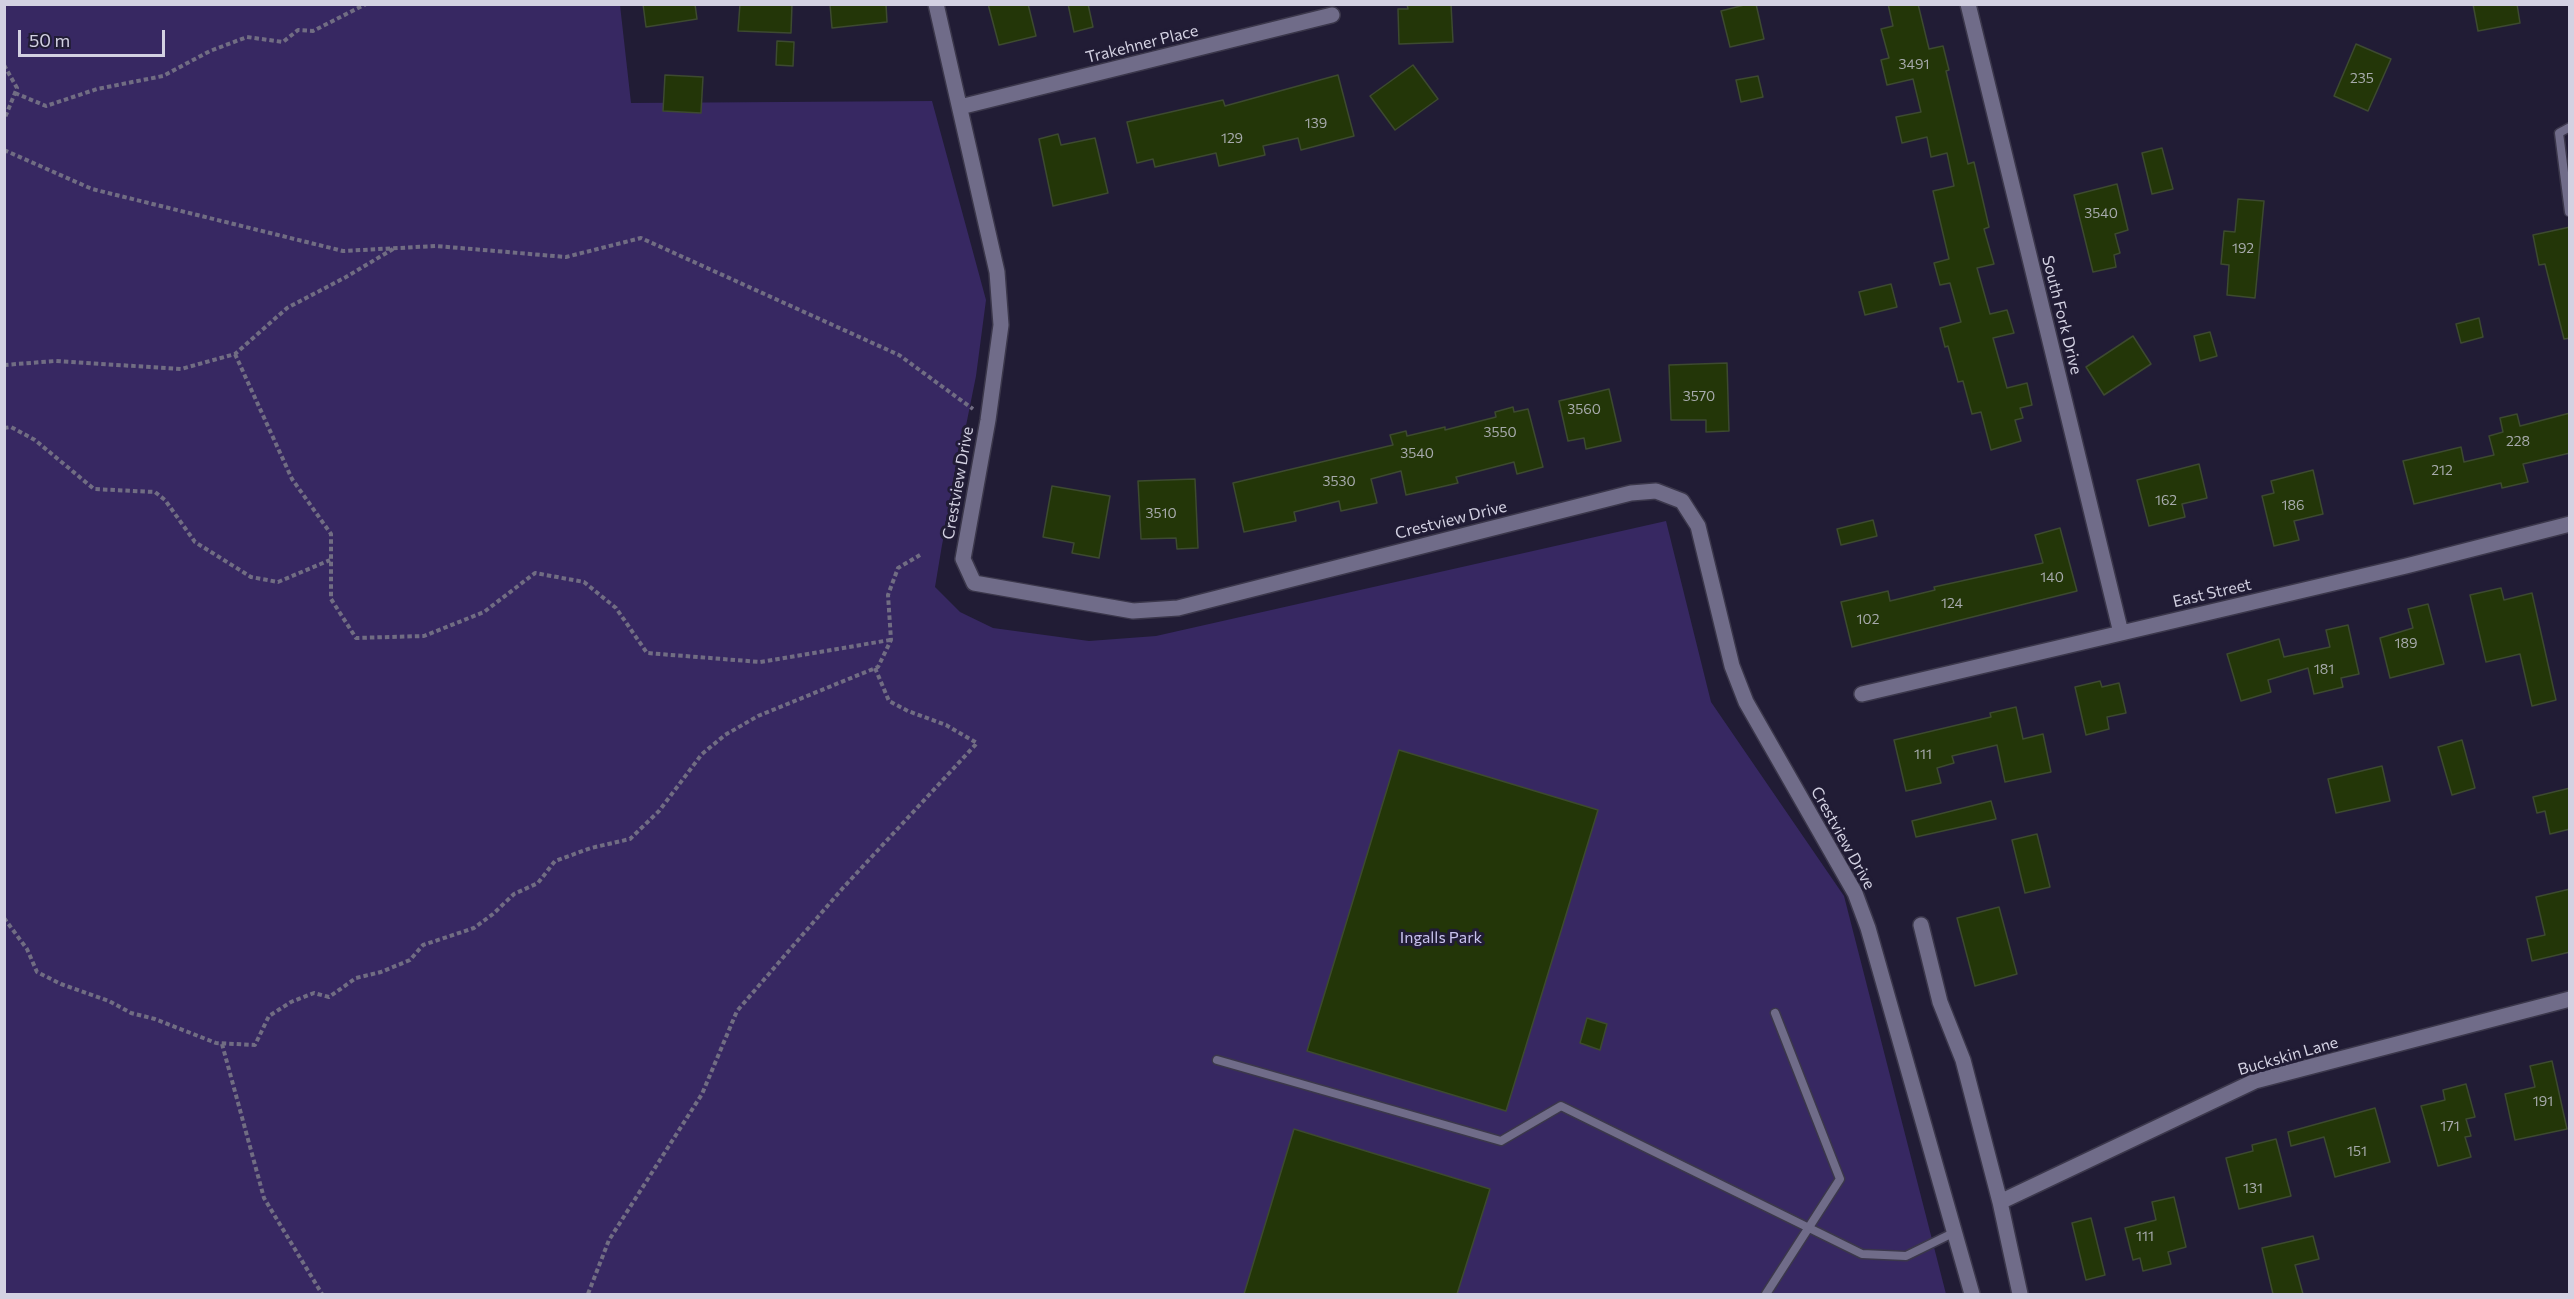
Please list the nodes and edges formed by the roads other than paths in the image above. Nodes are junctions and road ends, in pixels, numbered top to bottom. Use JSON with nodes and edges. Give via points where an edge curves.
{"nodes":[{"id":1,"x":936,"y":4,"type":"edge"},
{"id":2,"x":1968,"y":4,"type":"edge"},
{"id":3,"x":1332,"y":15,"type":"dead end"},
{"id":4,"x":960,"y":107,"type":"junction"},
{"id":5,"x":2570,"y":127,"type":"edge"},
{"id":6,"x":2569,"y":212,"type":"edge"},
{"id":7,"x":2570,"y":524,"type":"edge"},
{"id":8,"x":2121,"y":633,"type":"junction"},
{"id":9,"x":1862,"y":694,"type":"dead end"},
{"id":10,"x":1921,"y":925,"type":"dead end"},
{"id":11,"x":2570,"y":999,"type":"edge"},
{"id":12,"x":1776,"y":1014,"type":"dead end"},
{"id":13,"x":1217,"y":1060,"type":"dead end"},
{"id":14,"x":2000,"y":1202,"type":"junction"},
{"id":15,"x":1809,"y":1227,"type":"junction"},
{"id":16,"x":1956,"y":1232,"type":"junction"},
{"id":17,"x":1766,"y":1294,"type":"edge"},
{"id":18,"x":1972,"y":1294,"type":"edge"},
{"id":19,"x":2020,"y":1294,"type":"edge"}],
"edges":[{"from":1,"to":4,"type":"street","name":"Crestview Drive"},
{"from":2,"to":8,"type":"street","name":"South Fork Drive"},
{"from":3,"to":4,"type":"street","name":"Trakehner Place"},
{"from":4,"to":16,"type":"street","name":"Crestview Drive","via":[[997,272],[1001,325],[963,559],[974,583],[1133,611],[1178,608],[1631,493],[1656,491],[1682,501],[1698,526],[1732,666],[1746,702],[1855,893]]},
{"from":5,"to":6,"type":"lane","via":[[2559,133]]},
{"from":7,"to":8,"type":"street","name":"East Street"},
{"from":8,"to":9,"type":"street","name":"East Street"},
{"from":10,"to":14,"type":"street","via":[[1940,1002],[1963,1060]]},
{"from":11,"to":14,"type":"street","name":"Buckskin Lane","via":[[2255,1081]]},
{"from":12,"to":15,"type":"lane","via":[[1840,1179]]},
{"from":13,"to":15,"type":"lane","via":[[1501,1141],[1561,1106]]},
{"from":14,"to":19,"type":"street"},
{"from":15,"to":16,"type":"lane","via":[[1862,1254],[1906,1256]]},
{"from":15,"to":17,"type":"lane"},
{"from":16,"to":18,"type":"street","name":"Crestview Drive"}]}
